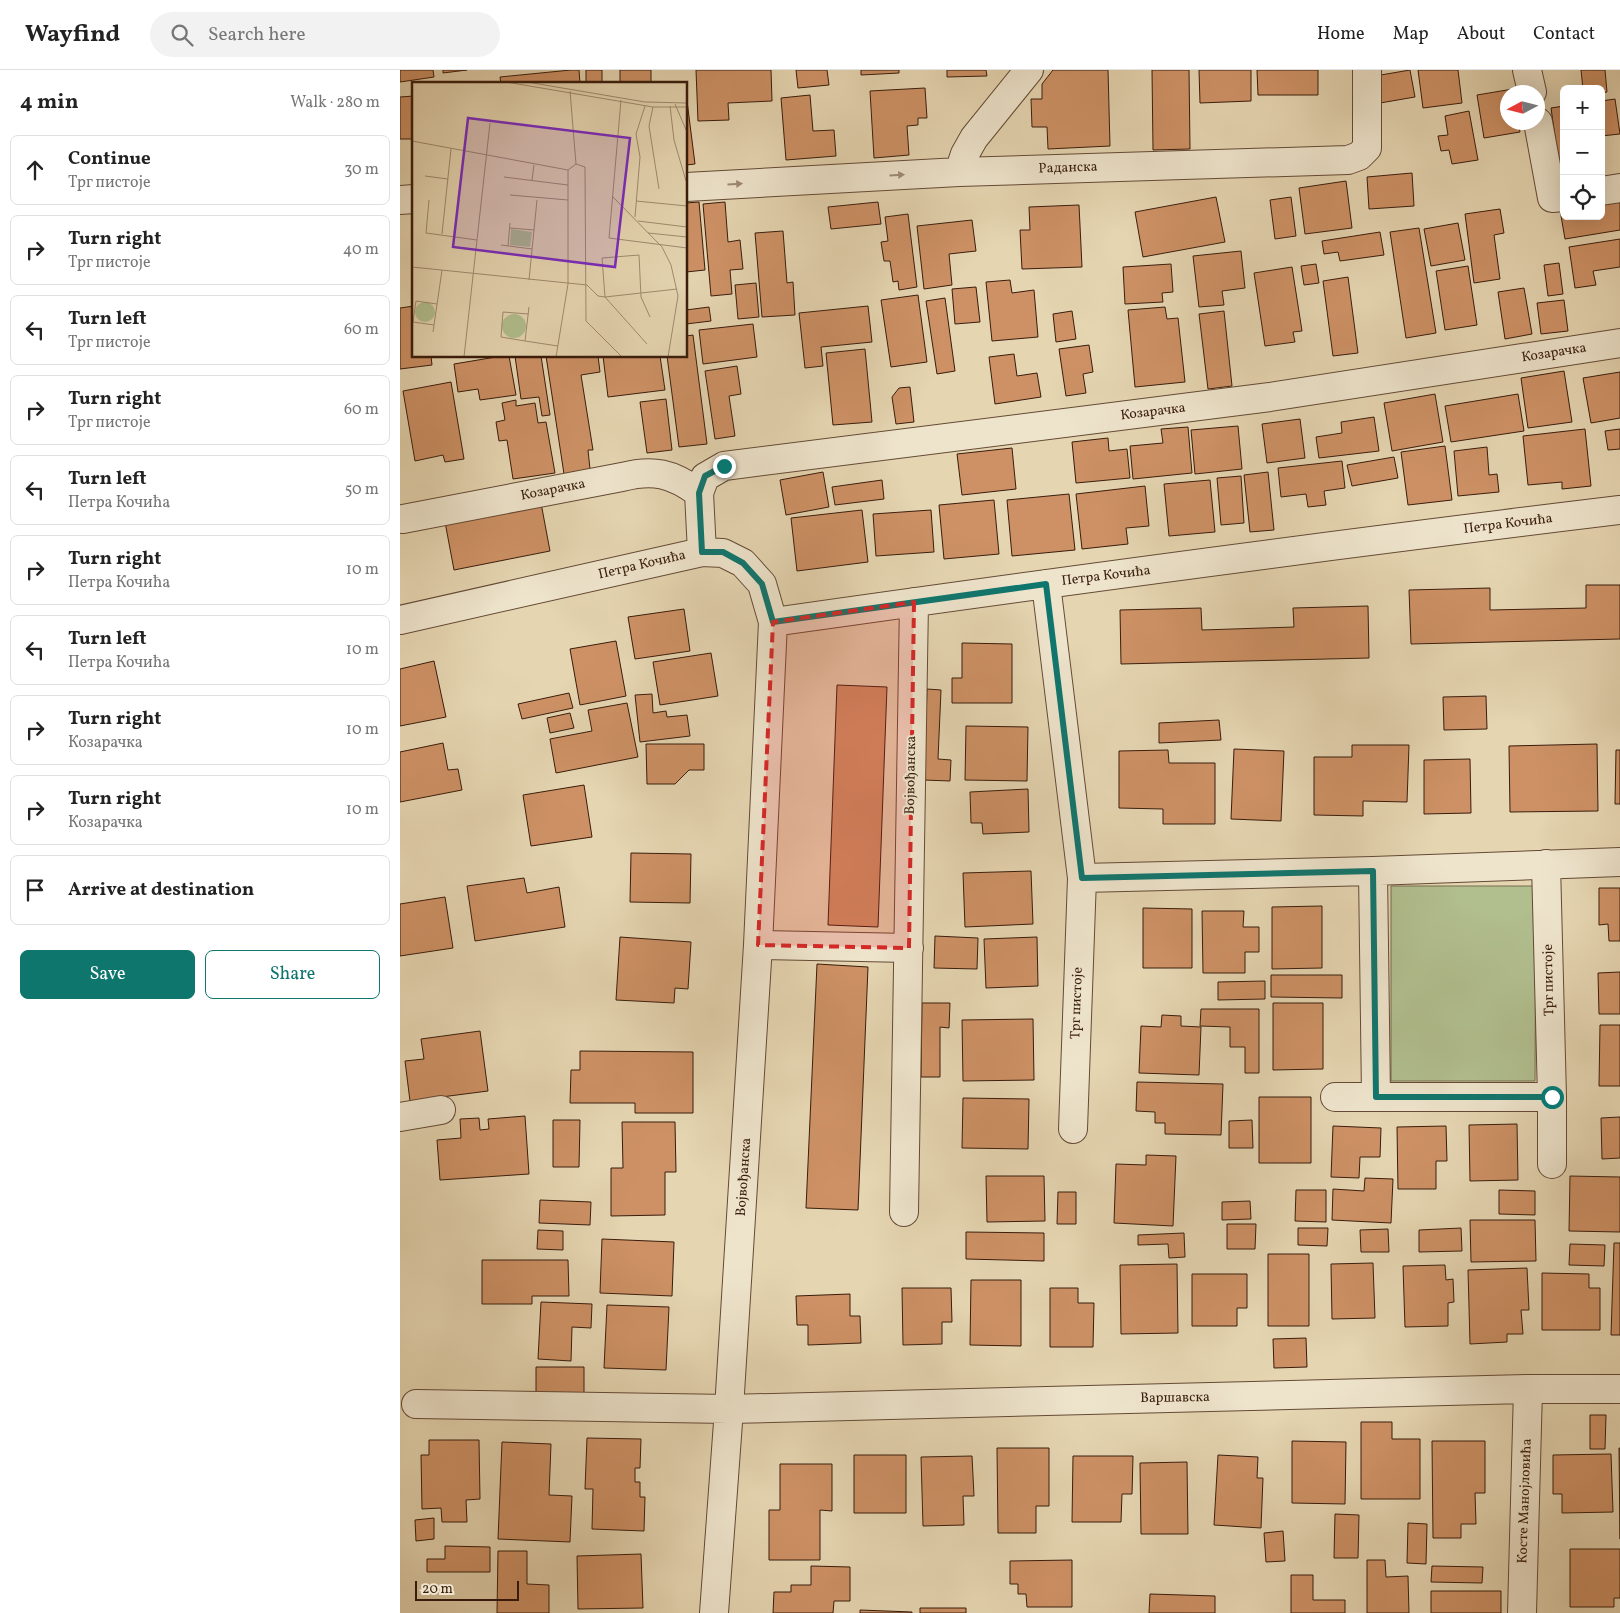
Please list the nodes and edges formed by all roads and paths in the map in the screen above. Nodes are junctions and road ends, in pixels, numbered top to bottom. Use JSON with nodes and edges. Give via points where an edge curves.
{"nodes":[{"id":1,"x":1029,"y":70,"type":"edge"},
{"id":2,"x":1367,"y":70,"type":"edge"},
{"id":3,"x":1527,"y":70,"type":"edge"},
{"id":4,"x":1530,"y":85,"type":"edge"},
{"id":5,"x":1539,"y":130,"type":"edge"},
{"id":6,"x":959,"y":172,"type":"junction"},
{"id":7,"x":688,"y":187,"type":"edge"},
{"id":8,"x":1620,"y":188,"type":"edge"},
{"id":9,"x":1605,"y":190,"type":"edge"},
{"id":10,"x":1560,"y":197,"type":"edge"},
{"id":11,"x":1620,"y":343,"type":"edge"},
{"id":12,"x":699,"y":493,"type":"junction"},
{"id":13,"x":1620,"y":510,"type":"edge"},
{"id":14,"x":403,"y":519,"type":"dead end"},
{"id":15,"x":702,"y":552,"type":"junction"},
{"id":16,"x":1046,"y":584,"type":"junction"},
{"id":17,"x":914,"y":602,"type":"junction"},
{"id":18,"x":400,"y":620,"type":"edge"},
{"id":19,"x":773,"y":622,"type":"junction"},
{"id":20,"x":1620,"y":862,"type":"edge"},
{"id":21,"x":1546,"y":864,"type":"junction"},
{"id":22,"x":1373,"y":871,"type":"junction"},
{"id":23,"x":1082,"y":878,"type":"junction"},
{"id":24,"x":758,"y":945,"type":"junction"},
{"id":25,"x":909,"y":948,"type":"junction"},
{"id":26,"x":1335,"y":1097,"type":"dead end"},
{"id":27,"x":1376,"y":1097,"type":"junction"},
{"id":28,"x":1552,"y":1097,"type":"junction"},
{"id":29,"x":441,"y":1110,"type":"dead end"},
{"id":30,"x":400,"y":1117,"type":"edge"},
{"id":31,"x":1073,"y":1129,"type":"dead end"},
{"id":32,"x":1552,"y":1164,"type":"dead end"},
{"id":33,"x":904,"y":1212,"type":"dead end"},
{"id":34,"x":1528,"y":1389,"type":"junction"},
{"id":35,"x":1620,"y":1389,"type":"edge"},
{"id":36,"x":416,"y":1404,"type":"dead end"},
{"id":37,"x":729,"y":1409,"type":"junction"},
{"id":38,"x":714,"y":1613,"type":"edge"},
{"id":39,"x":1522,"y":1613,"type":"edge"}],
"edges":[{"from":1,"to":6,"type":"street","via":[[974,138]]},
{"from":2,"to":6,"type":"street","name":"Раданска","via":[[1367,148],[1360,156],[1348,160]]},
{"from":3,"to":4,"type":"street"},
{"from":5,"to":10,"type":"street","via":[[1552,198]]},
{"from":7,"to":6,"type":"street","name":"Раданска","one_way":true},
{"from":8,"to":9,"type":"street"},
{"from":11,"to":12,"type":"street","name":"Козарачка","via":[[1270,398],[724,466],[705,476]]},
{"from":12,"to":14,"type":"street","name":"Козарачка","via":[[670,476],[638,473]]},
{"from":12,"to":15,"type":"street"},
{"from":13,"to":16,"type":"street","name":"Петра Кочића"},
{"from":15,"to":18,"type":"street","name":"Петра Кочића"},
{"from":15,"to":19,"type":"street","name":"Петра Кочића","via":[[723,552],[743,563],[762,584]]},
{"from":16,"to":17,"type":"street","name":"Петра Кочића"},
{"from":16,"to":23,"type":"street","name":"Трг пистоје"},
{"from":17,"to":19,"type":"street","name":"Петра Кочића"},
{"from":17,"to":25,"type":"street","name":"Војвођанска"},
{"from":19,"to":24,"type":"street","name":"Војвођанска"},
{"from":20,"to":21,"type":"street"},
{"from":21,"to":22,"type":"street"},
{"from":21,"to":28,"type":"street","name":"Трг пистоје"},
{"from":22,"to":23,"type":"street"},
{"from":22,"to":27,"type":"street"},
{"from":23,"to":31,"type":"street","name":"Трг пистоје"},
{"from":24,"to":25,"type":"street"},
{"from":24,"to":37,"type":"street","name":"Војвођанска"},
{"from":25,"to":33,"type":"street","name":"Војвођанска"},
{"from":26,"to":27,"type":"street"},
{"from":27,"to":28,"type":"street"},
{"from":28,"to":32,"type":"street","name":"Трг пистоје"},
{"from":29,"to":30,"type":"street"},
{"from":34,"to":35,"type":"street","name":"Варшавска"},
{"from":34,"to":37,"type":"street","name":"Варшавска"},
{"from":34,"to":39,"type":"street","name":"Косте Манојловића"},
{"from":36,"to":37,"type":"street"},
{"from":37,"to":38,"type":"street","name":"Војвођанска"}]}
